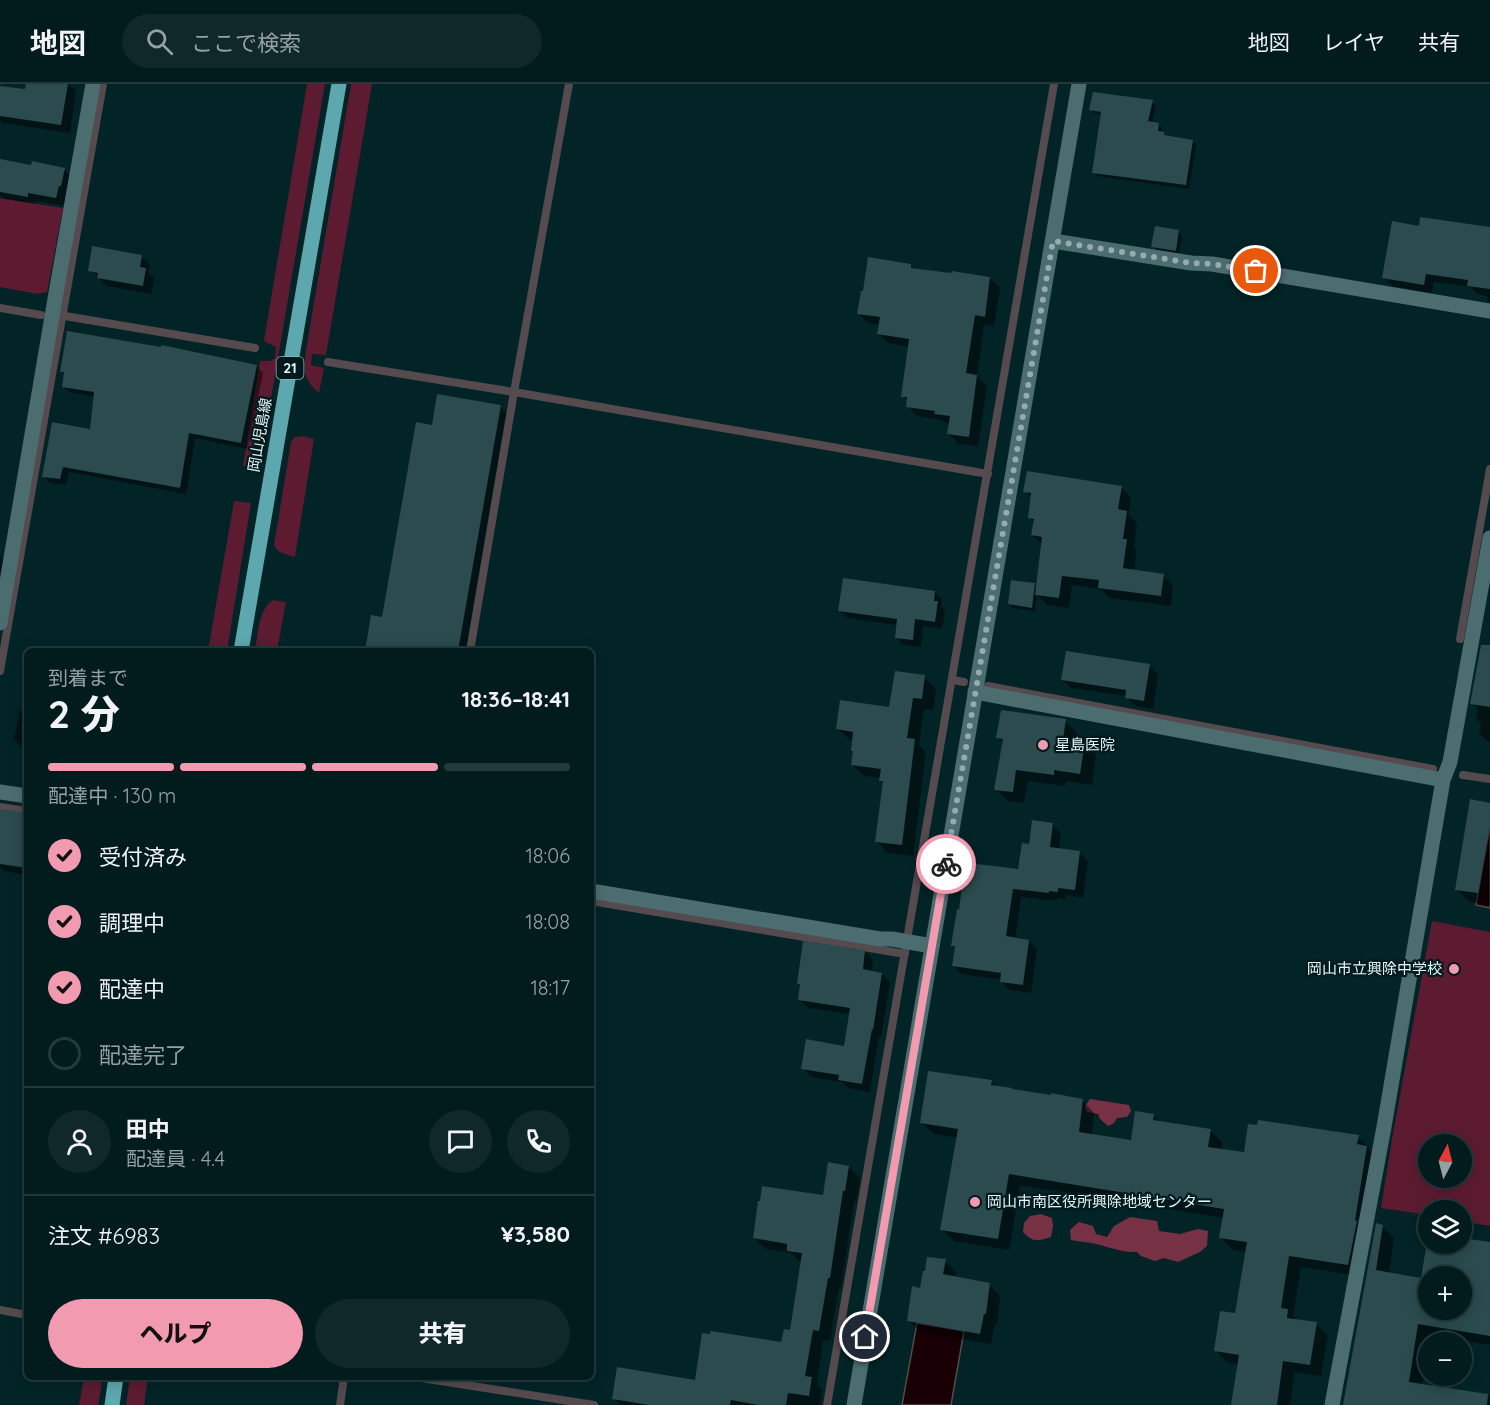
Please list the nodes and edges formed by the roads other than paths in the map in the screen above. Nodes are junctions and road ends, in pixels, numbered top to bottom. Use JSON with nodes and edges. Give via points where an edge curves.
{"nodes":[{"id":1,"x":93,"y":84,"type":"edge"},
{"id":2,"x":339,"y":84,"type":"edge"},
{"id":3,"x":1079,"y":84,"type":"edge"},
{"id":4,"x":1053,"y":241,"type":"junction"},
{"id":5,"x":1490,"y":311,"type":"edge"},
{"id":6,"x":1490,"y":538,"type":"edge"},
{"id":7,"x":0,"y":623,"type":"edge"},
{"id":8,"x":242,"y":648,"type":"edge"},
{"id":9,"x":975,"y":692,"type":"junction"},
{"id":10,"x":1443,"y":780,"type":"junction"},
{"id":11,"x":0,"y":792,"type":"edge"},
{"id":12,"x":24,"y":796,"type":"edge"},
{"id":13,"x":594,"y":891,"type":"edge"},
{"id":14,"x":926,"y":944,"type":"junction"},
{"id":15,"x":116,"y":1380,"type":"edge"},
{"id":16,"x":112,"y":1405,"type":"edge"},
{"id":17,"x":854,"y":1405,"type":"edge"},
{"id":18,"x":1332,"y":1405,"type":"edge"}],
"edges":[{"from":1,"to":7,"type":"street"},
{"from":2,"to":8,"type":"main road","name":"岡山児島線","number":"21"},
{"from":3,"to":4,"type":"street"},
{"from":4,"to":5,"type":"street"},
{"from":4,"to":9,"type":"street"},
{"from":6,"to":10,"type":"street","via":[[1450,762]]},
{"from":9,"to":10,"type":"street"},
{"from":9,"to":14,"type":"street"},
{"from":10,"to":18,"type":"street"},
{"from":11,"to":12,"type":"street"},
{"from":13,"to":14,"type":"street"},
{"from":14,"to":17,"type":"street"},
{"from":15,"to":16,"type":"main road"}]}
